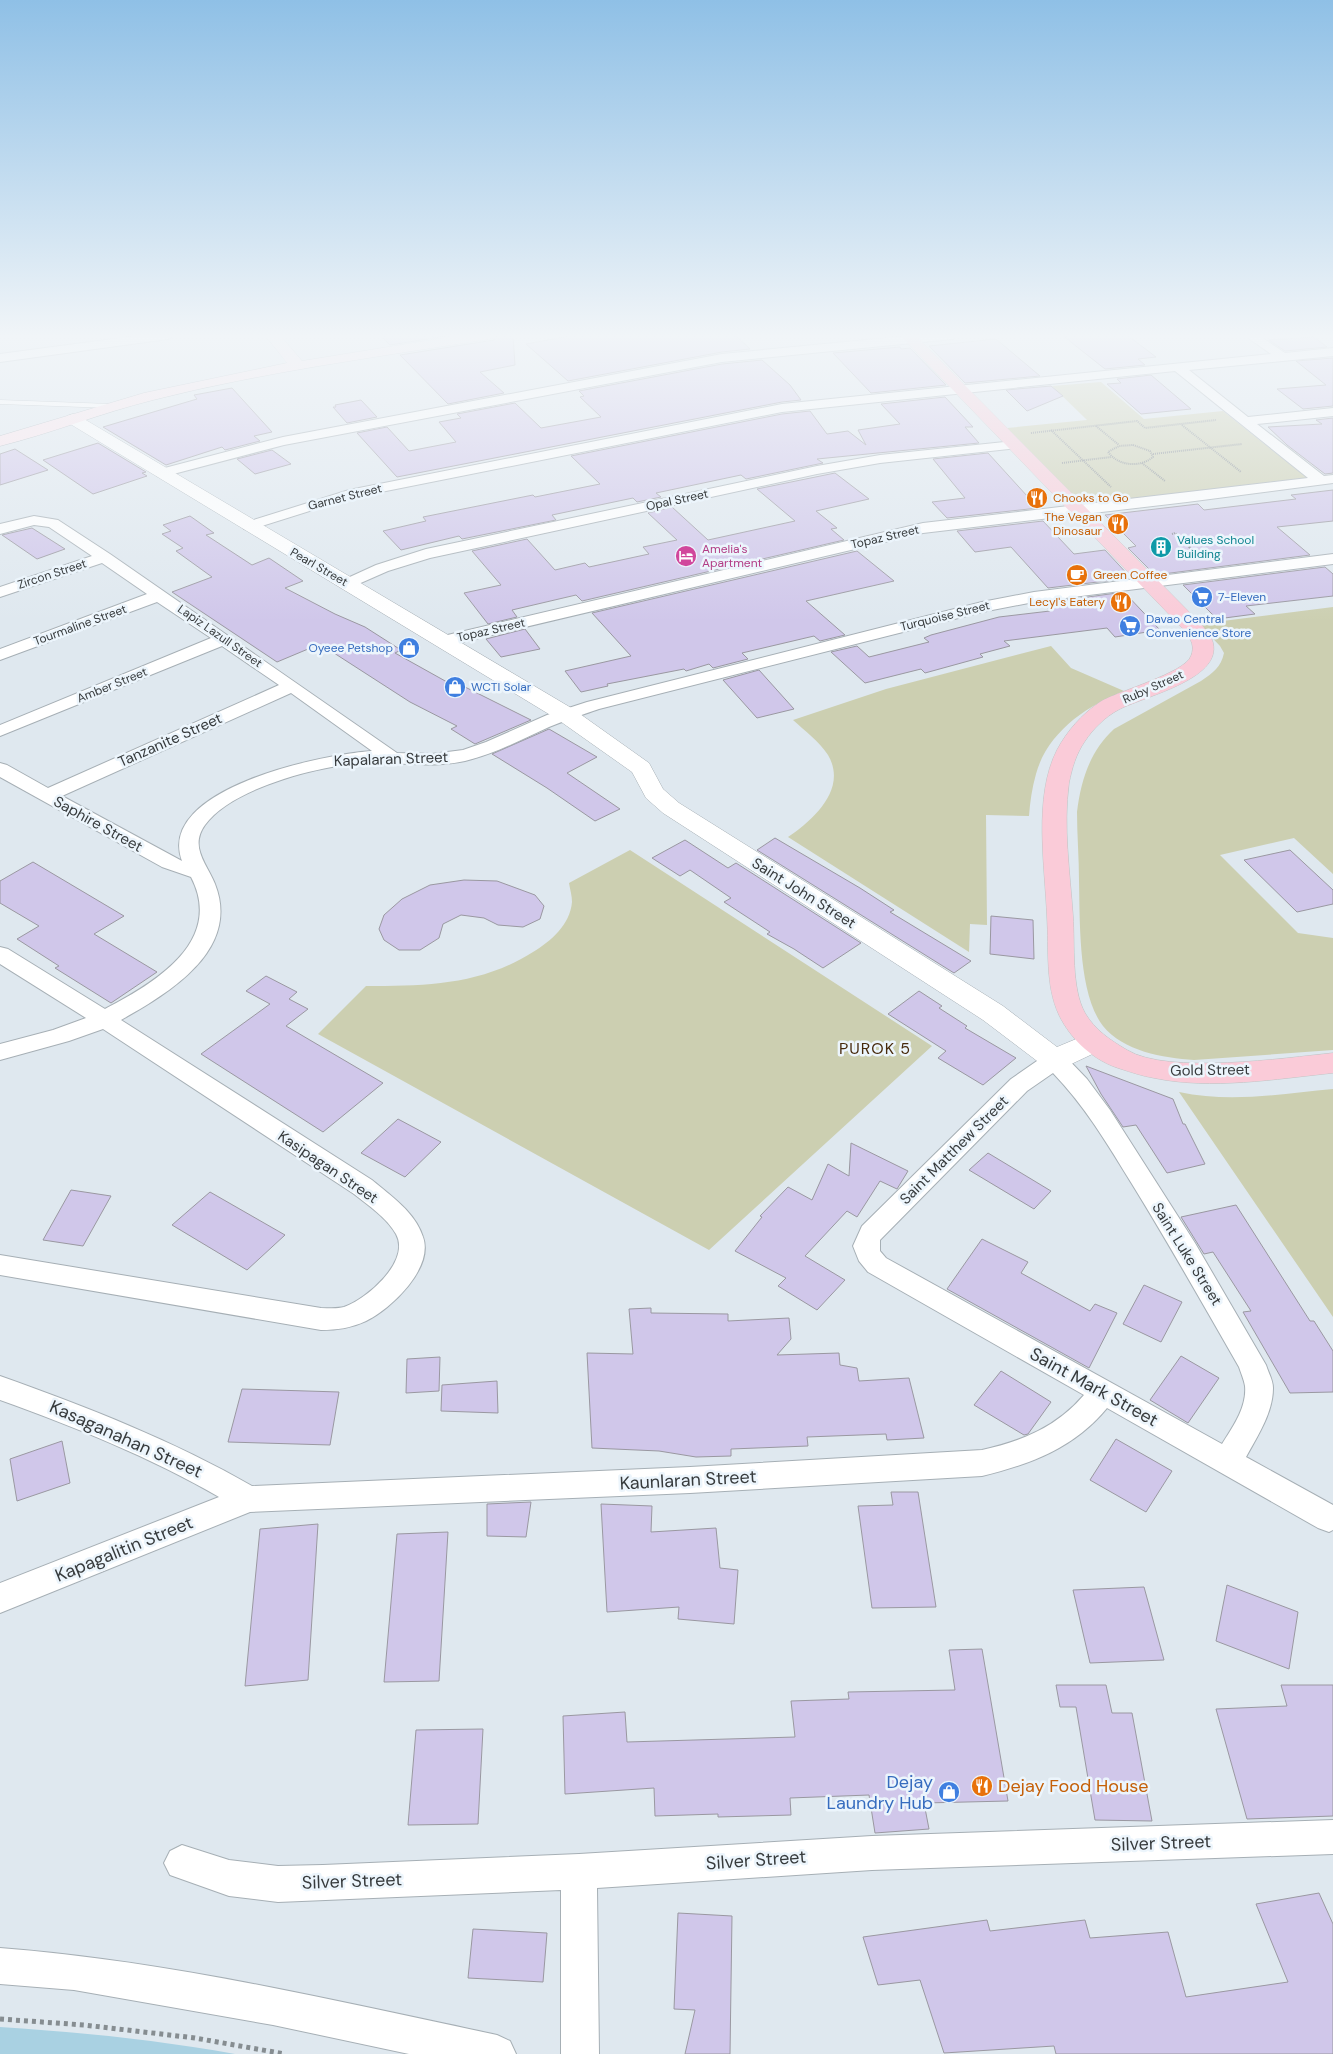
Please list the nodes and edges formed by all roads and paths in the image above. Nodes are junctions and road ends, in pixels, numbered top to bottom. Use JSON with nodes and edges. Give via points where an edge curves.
{"nodes":[{"id":1,"x":32,"y":431,"type":"edge"},
{"id":2,"x":93,"y":431,"type":"edge"},
{"id":3,"x":337,"y":431,"type":"edge"},
{"id":4,"x":667,"y":431,"type":"edge"},
{"id":5,"x":1001,"y":431,"type":"edge"},
{"id":6,"x":1048,"y":431,"type":"edge"},
{"id":7,"x":1053,"y":431,"type":"edge"},
{"id":8,"x":1102,"y":431,"type":"edge"},
{"id":9,"x":1190,"y":431,"type":"edge"},
{"id":10,"x":1259,"y":431,"type":"edge"},
{"id":11,"x":1010,"y":440,"type":"junction"},
{"id":12,"x":1270,"y":440,"type":"junction"},
{"id":13,"x":0,"y":441,"type":"edge"},
{"id":14,"x":1119,"y":446,"type":"junction"},
{"id":15,"x":1210,"y":447,"type":"junction"},
{"id":16,"x":1153,"y":454,"type":"junction"},
{"id":17,"x":1111,"y":457,"type":"junction"},
{"id":18,"x":1083,"y":461,"type":"junction"},
{"id":19,"x":1035,"y":467,"type":"junction"},
{"id":20,"x":162,"y":474,"type":"junction"},
{"id":21,"x":1327,"y":479,"type":"edge"},
{"id":22,"x":1261,"y":488,"type":"junction"},
{"id":23,"x":1130,"y":505,"type":"junction"},
{"id":24,"x":1077,"y":511,"type":"junction"},
{"id":25,"x":249,"y":526,"type":"junction"},
{"id":26,"x":0,"y":529,"type":"edge"},
{"id":27,"x":1172,"y":534,"type":"dead end"},
{"id":28,"x":1207,"y":552,"type":"dead end"},
{"id":29,"x":105,"y":557,"type":"junction"},
{"id":30,"x":1333,"y":559,"type":"edge"},
{"id":31,"x":1149,"y":582,"type":"junction"},
{"id":32,"x":347,"y":584,"type":"junction"},
{"id":33,"x":0,"y":592,"type":"edge"},
{"id":34,"x":160,"y":595,"type":"junction"},
{"id":35,"x":224,"y":639,"type":"junction"},
{"id":36,"x":445,"y":641,"type":"junction"},
{"id":37,"x":0,"y":655,"type":"edge"},
{"id":38,"x":292,"y":686,"type":"junction"},
{"id":39,"x":565,"y":714,"type":"junction"},
{"id":40,"x":0,"y":730,"type":"edge"},
{"id":41,"x":394,"y":758,"type":"junction"},
{"id":42,"x":0,"y":769,"type":"edge"},
{"id":43,"x":48,"y":796,"type":"junction"},
{"id":44,"x":199,"y":873,"type":"junction"},
{"id":45,"x":0,"y":954,"type":"edge"},
{"id":46,"x":104,"y":1019,"type":"junction"},
{"id":47,"x":1093,"y":1042,"type":"junction"},
{"id":48,"x":0,"y":1052,"type":"edge"},
{"id":49,"x":1055,"y":1060,"type":"junction"},
{"id":50,"x":1333,"y":1064,"type":"edge"},
{"id":51,"x":866,"y":1251,"type":"joint"},
{"id":52,"x":0,"y":1265,"type":"edge"},
{"id":53,"x":0,"y":1388,"type":"edge"},
{"id":54,"x":1103,"y":1392,"type":"junction"},
{"id":55,"x":1227,"y":1462,"type":"junction"},
{"id":56,"x":249,"y":1499,"type":"junction"},
{"id":57,"x":1329,"y":1518,"type":"dead end"},
{"id":58,"x":0,"y":1598,"type":"edge"},
{"id":59,"x":1333,"y":1837,"type":"edge"},
{"id":60,"x":182,"y":1864,"type":"dead end"},
{"id":61,"x":579,"y":1872,"type":"junction"},
{"id":62,"x":0,"y":1966,"type":"edge"},
{"id":63,"x":0,"y":2019,"type":"edge"},
{"id":64,"x":285,"y":2054,"type":"edge"},
{"id":65,"x":497,"y":2054,"type":"edge"},
{"id":66,"x":580,"y":2054,"type":"edge"}],
"edges":[{"from":1,"to":13,"type":"main road"},
{"from":2,"to":20,"type":"street","name":"Pearl Street"},
{"from":3,"to":20,"type":"street","via":[[283,441]]},
{"from":4,"to":25,"type":"street","name":"Garnet Street","via":[[349,494]]},
{"from":5,"to":11,"type":"main road","name":"Ruby Street"},
{"from":6,"to":11,"type":"path"},
{"from":7,"to":18,"type":"path"},
{"from":8,"to":14,"type":"path"},
{"from":9,"to":15,"type":"path"},
{"from":10,"to":12,"type":"street"},
{"from":11,"to":19,"type":"main road","name":"Ruby Street"},
{"from":11,"to":32,"type":"street","name":"Opal Street","via":[[817,470],[434,552],[382,568]]},
{"from":12,"to":15,"type":"path"},
{"from":12,"to":21,"type":"street"},
{"from":14,"to":16,"type":"path","via":[[1140,447]]},
{"from":14,"to":17,"type":"path","via":[[1108,452]]},
{"from":15,"to":16,"type":"path"},
{"from":15,"to":22,"type":"path"},
{"from":16,"to":17,"type":"path","via":[[1148,462],[1136,464]]},
{"from":17,"to":18,"type":"path"},
{"from":18,"to":19,"type":"path"},
{"from":18,"to":23,"type":"path"},
{"from":19,"to":24,"type":"main road","name":"Ruby Street"},
{"from":20,"to":25,"type":"street","name":"Pearl Street"},
{"from":21,"to":22,"type":"street","name":"Topaz Street"},
{"from":22,"to":23,"type":"street","name":"Topaz Street"},
{"from":23,"to":24,"type":"street","name":"Topaz Street"},
{"from":24,"to":31,"type":"main road","name":"Ruby Street"},
{"from":24,"to":36,"type":"street","name":"Topaz Street","via":[[923,528]]},
{"from":25,"to":32,"type":"street","name":"Pearl Street"},
{"from":26,"to":29,"type":"street","name":"Lapiz Lazull Street","via":[[42,520],[53,523]]},
{"from":27,"to":28,"type":"path","via":[[1175,533],[1196,553]]},
{"from":29,"to":33,"type":"street","name":"Zircon Street"},
{"from":29,"to":34,"type":"street","name":"Lapiz Lazull Street"},
{"from":30,"to":31,"type":"street","name":"Turquoise Street"},
{"from":31,"to":39,"type":"street","name":"Turquoise Street","via":[[1034,597],[974,609]]},
{"from":31,"to":47,"type":"main road","name":"Ruby Street","via":[[1200,636],[1203,642],[1201,659],[1187,672],[1127,697],[1092,719],[1069,749],[1057,790],[1064,977],[1072,1014]]},
{"from":32,"to":36,"type":"street","name":"Pearl Street"},
{"from":34,"to":35,"type":"street","name":"Lapiz Lazull Street"},
{"from":34,"to":37,"type":"street","name":"Tourmaline Street"},
{"from":35,"to":38,"type":"street","name":"Lapiz Lazull Street"},
{"from":35,"to":40,"type":"street","name":"Amber Street"},
{"from":36,"to":39,"type":"street","name":"Pearl Street"},
{"from":38,"to":41,"type":"street","name":"Lapiz Lazull Street"},
{"from":38,"to":43,"type":"street","name":"Tanzanite Street"},
{"from":39,"to":41,"type":"street","name":"Kapalaran Street","via":[[464,756],[424,760]]},
{"from":39,"to":49,"type":"street","name":"Saint John Street","via":[[641,768],[650,788],[670,808],[994,1013]]},
{"from":41,"to":44,"type":"street","name":"Kapalaran Street","via":[[344,758],[322,763],[248,787],[228,797],[201,816],[192,828],[190,855]]},
{"from":42,"to":43,"type":"street","name":"Saphire Street"},
{"from":43,"to":44,"type":"street","name":"Saphire Street","via":[[173,865]]},
{"from":44,"to":46,"type":"street","name":"Kapalaran Street","via":[[206,886],[209,920],[206,938],[199,950],[178,974]]},
{"from":45,"to":46,"type":"street","name":"Kasipagan Street"},
{"from":46,"to":48,"type":"street","name":"Kapalaran Street","via":[[79,1030]]},
{"from":46,"to":52,"type":"street","name":"Kasipagan Street","via":[[363,1187],[387,1206],[404,1225],[412,1244],[409,1262],[395,1282],[367,1308],[347,1317],[320,1320]]},
{"from":47,"to":49,"type":"street"},
{"from":47,"to":50,"type":"main road","name":"Gold Street","via":[[1138,1065],[1188,1074]]},
{"from":49,"to":51,"type":"street","name":"Saint Matthew Street","via":[[1019,1085],[871,1233],[866,1241]]},
{"from":49,"to":55,"type":"street","name":"Saint Luke Street","via":[[1102,1116],[1252,1365],[1259,1386],[1257,1403],[1252,1420]]},
{"from":51,"to":54,"type":"street","name":"Saint Mark Street","via":[[878,1265]]},
{"from":53,"to":56,"type":"street","name":"Kasaganahan Street","via":[[181,1460]]},
{"from":54,"to":55,"type":"street","name":"Saint Mark Street"},
{"from":54,"to":56,"type":"street","name":"Kaunlaran Street","via":[[1087,1414],[1048,1442],[1019,1455],[982,1463]]},
{"from":55,"to":57,"type":"street","name":"Saint Mark Street"},
{"from":56,"to":58,"type":"street","name":"Kapagalitin Street"},
{"from":59,"to":61,"type":"street","name":"Silver Street","via":[[872,1853]]},
{"from":60,"to":61,"type":"street","name":"Silver Street","via":[[229,1878],[278,1884]]},
{"from":61,"to":66,"type":"street"},
{"from":62,"to":65,"type":"street","via":[[74,1972],[273,2006]]},
{"from":63,"to":64,"type":"path","via":[[84,2024],[195,2038]]}]}
